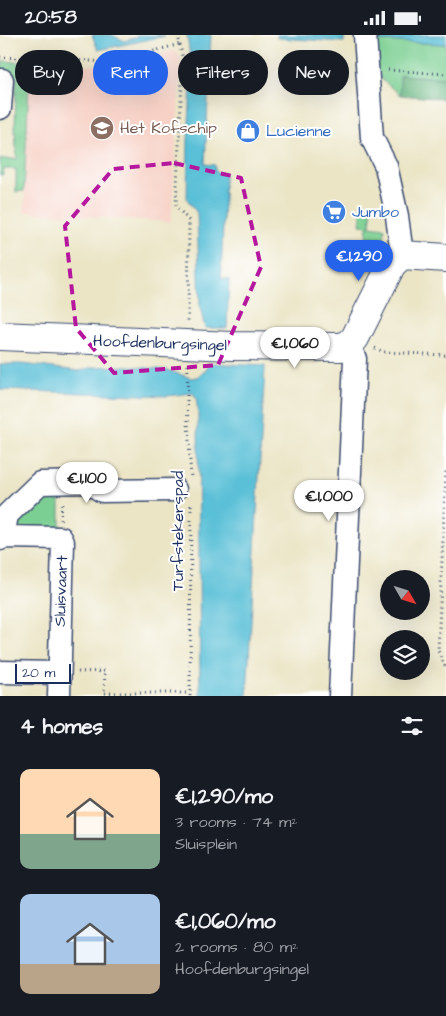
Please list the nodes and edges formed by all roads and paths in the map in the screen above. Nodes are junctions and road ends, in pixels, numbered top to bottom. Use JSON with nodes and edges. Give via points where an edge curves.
{"nodes":[{"id":1,"x":178,"y":35,"type":"edge"},
{"id":2,"x":365,"y":35,"type":"edge"},
{"id":3,"x":180,"y":45,"type":"junction"},
{"id":4,"x":0,"y":57,"type":"edge"},
{"id":5,"x":367,"y":69,"type":"junction"},
{"id":6,"x":446,"y":74,"type":"edge"},
{"id":7,"x":0,"y":80,"type":"edge"},
{"id":8,"x":0,"y":108,"type":"edge"},
{"id":9,"x":402,"y":255,"type":"junction"},
{"id":10,"x":446,"y":257,"type":"edge"},
{"id":11,"x":0,"y":336,"type":"edge"},
{"id":12,"x":358,"y":345,"type":"junction"},
{"id":13,"x":188,"y":355,"type":"junction"},
{"id":14,"x":446,"y":355,"type":"edge"},
{"id":15,"x":446,"y":468,"type":"edge"},
{"id":16,"x":62,"y":483,"type":"junction"},
{"id":17,"x":186,"y":490,"type":"junction"},
{"id":18,"x":1,"y":538,"type":"edge"},
{"id":19,"x":61,"y":538,"type":"junction"},
{"id":20,"x":445,"y":666,"type":"dead end"},
{"id":21,"x":0,"y":672,"type":"edge"},
{"id":22,"x":59,"y":673,"type":"junction"},
{"id":23,"x":190,"y":695,"type":"edge"},
{"id":24,"x":59,"y":696,"type":"edge"},
{"id":25,"x":340,"y":696,"type":"edge"}],
"edges":[{"from":1,"to":3,"type":"path","name":"Turfstekerspad"},
{"from":2,"to":5,"type":"street"},
{"from":3,"to":4,"type":"path","via":[[113,62]]},
{"from":3,"to":13,"type":"path","name":"Turfstekerspad","via":[[183,60],[176,206],[190,221]]},
{"from":5,"to":6,"type":"path"},
{"from":5,"to":9,"type":"street","via":[[372,138],[386,166]]},
{"from":7,"to":8,"type":"street"},
{"from":9,"to":10,"type":"street"},
{"from":9,"to":12,"type":"street","via":[[392,263],[355,338]]},
{"from":11,"to":13,"type":"street","name":"Hoofdenburgsingel"},
{"from":12,"to":13,"type":"street","name":"Hoofdenburgsingel"},
{"from":12,"to":14,"type":"path","via":[[384,352]]},
{"from":12,"to":25,"type":"street"},
{"from":13,"to":17,"type":"path","name":"Turfstekerspad"},
{"from":15,"to":20,"type":"path","via":[[438,651]]},
{"from":16,"to":17,"type":"street","name":"Sluisvaart","via":[[88,483],[102,491]]},
{"from":16,"to":18,"type":"street","name":"Sluisvaart","via":[[40,483],[7,515]]},
{"from":16,"to":19,"type":"path"},
{"from":17,"to":23,"type":"path","name":"Turfstekerspad"},
{"from":18,"to":19,"type":"street","name":"Sluisvaart"},
{"from":19,"to":22,"type":"street","name":"Sluisvaart"},
{"from":21,"to":22,"type":"street"},
{"from":22,"to":23,"type":"path","via":[[105,671],[104,693]]},
{"from":22,"to":24,"type":"street","name":"Sluisvaart"}]}
